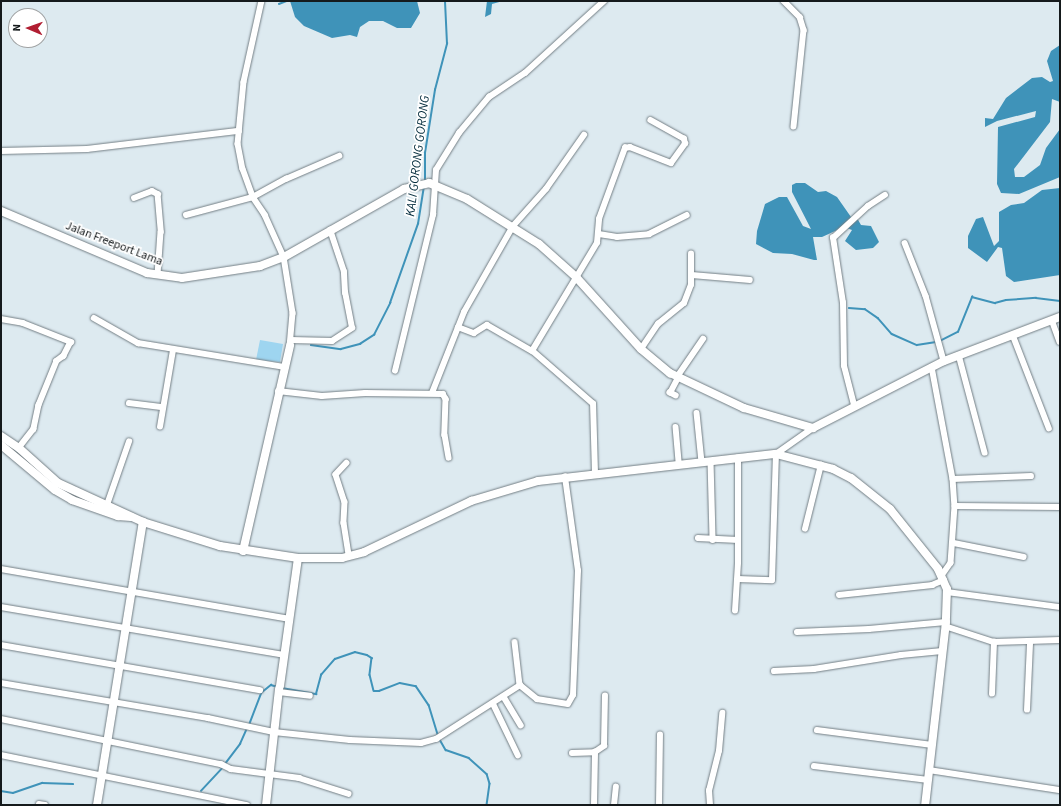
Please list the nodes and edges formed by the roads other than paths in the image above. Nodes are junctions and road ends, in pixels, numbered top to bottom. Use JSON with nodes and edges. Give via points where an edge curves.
{"nodes":[{"id":1,"x":604,"y":1,"type":"edge"},
{"id":2,"x":784,"y":1,"type":"edge"},
{"id":3,"x":261,"y":4,"type":"edge"},
{"id":4,"x":651,"y":121,"type":"dead end"},
{"id":5,"x":794,"y":126,"type":"dead end"},
{"id":6,"x":238,"y":134,"type":"junction"},
{"id":7,"x":584,"y":135,"type":"dead end"},
{"id":8,"x":1,"y":151,"type":"edge"},
{"id":9,"x":339,"y":156,"type":"dead end"},
{"id":10,"x":432,"y":184,"type":"junction"},
{"id":11,"x":885,"y":196,"type":"dead end"},
{"id":12,"x":253,"y":197,"type":"junction"},
{"id":13,"x":134,"y":198,"type":"dead end"},
{"id":14,"x":1,"y":211,"type":"edge"},
{"id":15,"x":186,"y":215,"type":"dead end"},
{"id":16,"x":687,"y":215,"type":"dead end"},
{"id":17,"x":513,"y":226,"type":"junction"},
{"id":18,"x":330,"y":230,"type":"junction"},
{"id":19,"x":599,"y":234,"type":"junction"},
{"id":20,"x":905,"y":243,"type":"dead end"},
{"id":21,"x":691,"y":254,"type":"dead end"},
{"id":22,"x":284,"y":257,"type":"junction"},
{"id":23,"x":158,"y":275,"type":"junction"},
{"id":24,"x":692,"y":275,"type":"junction"},
{"id":25,"x":576,"y":277,"type":"junction"},
{"id":26,"x":750,"y":280,"type":"dead end"},
{"id":27,"x":94,"y":318,"type":"dead end"},
{"id":28,"x":1056,"y":318,"type":"edge"},
{"id":29,"x":1,"y":319,"type":"edge"},
{"id":30,"x":458,"y":327,"type":"junction"},
{"id":31,"x":1013,"y":336,"type":"junction"},
{"id":32,"x":703,"y":338,"type":"dead end"},
{"id":33,"x":290,"y":342,"type":"junction"},
{"id":34,"x":1060,"y":342,"type":"edge"},
{"id":35,"x":641,"y":349,"type":"junction"},
{"id":36,"x":173,"y":350,"type":"junction"},
{"id":37,"x":532,"y":351,"type":"junction"},
{"id":38,"x":959,"y":355,"type":"junction"},
{"id":39,"x":944,"y":361,"type":"junction"},
{"id":40,"x":284,"y":367,"type":"junction"},
{"id":41,"x":932,"y":367,"type":"junction"},
{"id":42,"x":395,"y":371,"type":"dead end"},
{"id":43,"x":678,"y":377,"type":"junction"},
{"id":44,"x":278,"y":391,"type":"junction"},
{"id":45,"x":432,"y":393,"type":"junction"},
{"id":46,"x":676,"y":396,"type":"dead end"},
{"id":47,"x":129,"y":403,"type":"dead end"},
{"id":48,"x":854,"y":405,"type":"junction"},
{"id":49,"x":163,"y":407,"type":"junction"},
{"id":50,"x":697,"y":413,"type":"dead end"},
{"id":51,"x":160,"y":427,"type":"dead end"},
{"id":52,"x":676,"y":427,"type":"dead end"},
{"id":53,"x":813,"y":428,"type":"junction"},
{"id":54,"x":1049,"y":428,"type":"dead end"},
{"id":55,"x":1,"y":436,"type":"edge"},
{"id":56,"x":129,"y":442,"type":"dead end"},
{"id":57,"x":1,"y":445,"type":"edge"},
{"id":58,"x":19,"y":448,"type":"junction"},
{"id":59,"x":985,"y":453,"type":"dead end"},
{"id":60,"x":776,"y":454,"type":"junction"},
{"id":61,"x":449,"y":458,"type":"dead end"},
{"id":62,"x":738,"y":458,"type":"junction"},
{"id":63,"x":711,"y":461,"type":"junction"},
{"id":64,"x":702,"y":462,"type":"junction"},
{"id":65,"x":347,"y":463,"type":"dead end"},
{"id":66,"x":679,"y":464,"type":"junction"},
{"id":67,"x":821,"y":465,"type":"junction"},
{"id":68,"x":595,"y":474,"type":"junction"},
{"id":69,"x":1031,"y":476,"type":"dead end"},
{"id":70,"x":565,"y":477,"type":"junction"},
{"id":71,"x":953,"y":479,"type":"junction"},
{"id":72,"x":107,"y":505,"type":"junction"},
{"id":73,"x":955,"y":506,"type":"junction"},
{"id":74,"x":1060,"y":507,"type":"edge"},
{"id":75,"x":134,"y":518,"type":"junction"},
{"id":76,"x":143,"y":522,"type":"junction"},
{"id":77,"x":805,"y":529,"type":"dead end"},
{"id":78,"x":698,"y":538,"type":"dead end"},
{"id":79,"x":713,"y":540,"type":"junction"},
{"id":80,"x":738,"y":540,"type":"junction"},
{"id":81,"x":954,"y":543,"type":"junction"},
{"id":82,"x":243,"y":551,"type":"junction"},
{"id":83,"x":349,"y":556,"type":"junction"},
{"id":84,"x":1024,"y":556,"type":"dead end"},
{"id":85,"x":298,"y":558,"type":"junction"},
{"id":86,"x":1,"y":569,"type":"edge"},
{"id":87,"x":943,"y":578,"type":"junction"},
{"id":88,"x":738,"y":579,"type":"junction"},
{"id":89,"x":131,"y":590,"type":"junction"},
{"id":90,"x":947,"y":592,"type":"junction"},
{"id":91,"x":839,"y":595,"type":"dead end"},
{"id":92,"x":1,"y":607,"type":"edge"},
{"id":93,"x":1060,"y":607,"type":"edge"},
{"id":94,"x":735,"y":611,"type":"dead end"},
{"id":95,"x":290,"y":619,"type":"junction"},
{"id":96,"x":946,"y":624,"type":"junction"},
{"id":97,"x":125,"y":628,"type":"junction"},
{"id":98,"x":797,"y":632,"type":"dead end"},
{"id":99,"x":1060,"y":640,"type":"edge"},
{"id":100,"x":515,"y":642,"type":"dead end"},
{"id":101,"x":994,"y":642,"type":"junction"},
{"id":102,"x":1030,"y":643,"type":"junction"},
{"id":103,"x":1,"y":645,"type":"edge"},
{"id":104,"x":942,"y":652,"type":"junction"},
{"id":105,"x":285,"y":655,"type":"junction"},
{"id":106,"x":120,"y":666,"type":"junction"},
{"id":107,"x":774,"y":671,"type":"dead end"},
{"id":108,"x":1,"y":683,"type":"edge"},
{"id":109,"x":520,"y":685,"type":"junction"},
{"id":110,"x":279,"y":689,"type":"junction"},
{"id":111,"x":260,"y":690,"type":"dead end"},
{"id":112,"x":992,"y":694,"type":"dead end"},
{"id":113,"x":310,"y":696,"type":"dead end"},
{"id":114,"x":605,"y":696,"type":"dead end"},
{"id":115,"x":504,"y":697,"type":"junction"},
{"id":116,"x":114,"y":702,"type":"junction"},
{"id":117,"x":493,"y":704,"type":"junction"},
{"id":118,"x":1027,"y":710,"type":"dead end"},
{"id":119,"x":722,"y":712,"type":"dead end"},
{"id":120,"x":1,"y":719,"type":"edge"},
{"id":121,"x":521,"y":725,"type":"dead end"},
{"id":122,"x":817,"y":730,"type":"dead end"},
{"id":123,"x":274,"y":732,"type":"junction"},
{"id":124,"x":660,"y":735,"type":"dead end"},
{"id":125,"x":108,"y":741,"type":"junction"},
{"id":126,"x":932,"y":745,"type":"junction"},
{"id":127,"x":595,"y":752,"type":"junction"},
{"id":128,"x":572,"y":753,"type":"dead end"},
{"id":129,"x":1,"y":755,"type":"edge"},
{"id":130,"x":518,"y":755,"type":"dead end"},
{"id":131,"x":814,"y":766,"type":"dead end"},
{"id":132,"x":929,"y":770,"type":"junction"},
{"id":133,"x":269,"y":775,"type":"junction"},
{"id":134,"x":103,"y":776,"type":"junction"},
{"id":135,"x":928,"y":780,"type":"junction"},
{"id":136,"x":616,"y":787,"type":"dead end"},
{"id":137,"x":1060,"y":790,"type":"edge"},
{"id":138,"x":349,"y":794,"type":"dead end"},
{"id":139,"x":39,"y":804,"type":"dead end"},
{"id":140,"x":45,"y":805,"type":"edge"},
{"id":141,"x":97,"y":805,"type":"edge"},
{"id":142,"x":246,"y":805,"type":"edge"},
{"id":143,"x":266,"y":805,"type":"edge"},
{"id":144,"x":594,"y":805,"type":"edge"},
{"id":145,"x":614,"y":805,"type":"edge"},
{"id":146,"x":659,"y":805,"type":"edge"},
{"id":147,"x":710,"y":805,"type":"edge"},
{"id":148,"x":926,"y":805,"type":"edge"}],
"edges":[{"from":1,"to":10,"type":"street","via":[[525,73],[497,90],[479,107],[436,170]]},
{"from":2,"to":5,"type":"street","via":[[800,18],[804,30]]},
{"from":3,"to":6,"type":"street","via":[[250,48]]},
{"from":4,"to":19,"type":"street","via":[[684,139],[685,144],[675,162],[671,164],[630,147],[625,148],[600,219]]},
{"from":6,"to":8,"type":"street","via":[[87,149]]},
{"from":6,"to":12,"type":"street","via":[[243,169]]},
{"from":7,"to":17,"type":"street","via":[[546,189]]},
{"from":9,"to":12,"type":"street","via":[[286,179]]},
{"from":10,"to":17,"type":"street","via":[[467,199]]},
{"from":10,"to":18,"type":"street","name":"Jalan Freeport Lama","via":[[417,185],[367,208]]},
{"from":10,"to":42,"type":"street","via":[[433,219]]},
{"from":11,"to":48,"type":"street","via":[[840,230],[833,241],[843,302],[844,366]]},
{"from":12,"to":15,"type":"street"},
{"from":12,"to":22,"type":"street","via":[[265,215]]},
{"from":13,"to":23,"type":"street","via":[[152,191],[158,194],[161,232]]},
{"from":14,"to":23,"type":"street","name":"Jalan Freeport Lama"},
{"from":16,"to":19,"type":"street","via":[[649,234],[617,237]]},
{"from":17,"to":25,"type":"street","via":[[539,244]]},
{"from":17,"to":30,"type":"street","via":[[467,305]]},
{"from":18,"to":22,"type":"street","name":"Jalan Freeport Lama"},
{"from":18,"to":33,"type":"street","via":[[344,272],[352,328],[332,341]]},
{"from":19,"to":25,"type":"street","via":[[594,248]]},
{"from":20,"to":39,"type":"street","via":[[926,296]]},
{"from":21,"to":24,"type":"street"},
{"from":22,"to":23,"type":"street","name":"Jalan Freeport Lama","via":[[260,266],[208,276],[182,278]]},
{"from":22,"to":33,"type":"street","via":[[293,312]]},
{"from":24,"to":26,"type":"street"},
{"from":24,"to":35,"type":"street","via":[[684,303],[658,324]]},
{"from":25,"to":35,"type":"street"},
{"from":25,"to":37,"type":"street"},
{"from":27,"to":36,"type":"street","via":[[138,343]]},
{"from":28,"to":31,"type":"street"},
{"from":28,"to":34,"type":"street"},
{"from":29,"to":58,"type":"street","via":[[23,323],[71,342],[64,356],[57,361],[39,404],[34,429]]},
{"from":30,"to":37,"type":"street","via":[[474,333],[487,325]]},
{"from":30,"to":45,"type":"street"},
{"from":31,"to":38,"type":"street"},
{"from":31,"to":54,"type":"street"},
{"from":32,"to":43,"type":"street"},
{"from":33,"to":40,"type":"street"},
{"from":35,"to":43,"type":"street"},
{"from":36,"to":40,"type":"street"},
{"from":36,"to":49,"type":"street"},
{"from":37,"to":68,"type":"street","via":[[593,404]]},
{"from":38,"to":39,"type":"street"},
{"from":38,"to":59,"type":"street"},
{"from":39,"to":41,"type":"street"},
{"from":40,"to":44,"type":"street"},
{"from":41,"to":48,"type":"street"},
{"from":41,"to":71,"type":"street"},
{"from":43,"to":46,"type":"street","via":[[670,393]]},
{"from":43,"to":53,"type":"street","via":[[744,408]]},
{"from":44,"to":45,"type":"street","via":[[322,396]]},
{"from":44,"to":82,"type":"street"},
{"from":45,"to":61,"type":"street","via":[[446,396],[444,435]]},
{"from":47,"to":49,"type":"street"},
{"from":48,"to":53,"type":"street"},
{"from":49,"to":51,"type":"street"},
{"from":50,"to":64,"type":"street"},
{"from":52,"to":66,"type":"street"},
{"from":53,"to":60,"type":"street"},
{"from":55,"to":58,"type":"street"},
{"from":56,"to":72,"type":"street"},
{"from":57,"to":75,"type":"street","via":[[55,490],[72,500],[118,516]]},
{"from":58,"to":72,"type":"street","via":[[58,483],[92,501]]},
{"from":60,"to":62,"type":"street"},
{"from":60,"to":67,"type":"street"},
{"from":60,"to":88,"type":"street","via":[[772,578],[770,581]]},
{"from":62,"to":63,"type":"street"},
{"from":62,"to":80,"type":"street"},
{"from":63,"to":64,"type":"street"},
{"from":63,"to":79,"type":"street"},
{"from":64,"to":66,"type":"street"},
{"from":65,"to":83,"type":"street","via":[[336,475],[344,496],[344,523]]},
{"from":66,"to":68,"type":"street"},
{"from":67,"to":77,"type":"street"},
{"from":67,"to":87,"type":"street","via":[[851,478],[890,509]]},
{"from":68,"to":70,"type":"street"},
{"from":69,"to":71,"type":"street"},
{"from":70,"to":83,"type":"street","via":[[529,483],[471,502],[378,546]]},
{"from":70,"to":109,"type":"street","via":[[578,571],[573,695],[568,704],[557,703],[537,699]]},
{"from":71,"to":73,"type":"street"},
{"from":72,"to":75,"type":"street"},
{"from":73,"to":74,"type":"street"},
{"from":73,"to":81,"type":"street"},
{"from":75,"to":76,"type":"street"},
{"from":76,"to":82,"type":"street"},
{"from":76,"to":89,"type":"street"},
{"from":78,"to":79,"type":"street"},
{"from":79,"to":80,"type":"street"},
{"from":80,"to":88,"type":"street"},
{"from":81,"to":84,"type":"street"},
{"from":81,"to":87,"type":"street","via":[[951,566]]},
{"from":82,"to":85,"type":"street"},
{"from":83,"to":85,"type":"street"},
{"from":85,"to":95,"type":"street"},
{"from":86,"to":89,"type":"street"},
{"from":87,"to":90,"type":"street"},
{"from":87,"to":91,"type":"street","via":[[932,585]]},
{"from":88,"to":94,"type":"street"},
{"from":89,"to":95,"type":"street"},
{"from":89,"to":97,"type":"street"},
{"from":90,"to":93,"type":"street"},
{"from":90,"to":96,"type":"street"},
{"from":92,"to":97,"type":"street"},
{"from":95,"to":105,"type":"street"},
{"from":96,"to":98,"type":"street"},
{"from":96,"to":101,"type":"street"},
{"from":96,"to":104,"type":"street"},
{"from":97,"to":105,"type":"street"},
{"from":97,"to":106,"type":"street"},
{"from":99,"to":102,"type":"street"},
{"from":100,"to":109,"type":"street"},
{"from":101,"to":102,"type":"street"},
{"from":101,"to":112,"type":"street"},
{"from":102,"to":118,"type":"street"},
{"from":103,"to":106,"type":"street"},
{"from":104,"to":107,"type":"street","via":[[901,655],[814,669]]},
{"from":104,"to":126,"type":"street"},
{"from":105,"to":110,"type":"street"},
{"from":106,"to":111,"type":"street"},
{"from":106,"to":116,"type":"street"},
{"from":108,"to":116,"type":"street"},
{"from":109,"to":115,"type":"street"},
{"from":110,"to":113,"type":"street"},
{"from":110,"to":123,"type":"street"},
{"from":114,"to":127,"type":"street","via":[[604,746]]},
{"from":115,"to":117,"type":"street"},
{"from":115,"to":121,"type":"street"},
{"from":116,"to":123,"type":"street"},
{"from":116,"to":125,"type":"street"},
{"from":117,"to":123,"type":"street","via":[[436,739],[421,743],[366,741]]},
{"from":117,"to":130,"type":"street"},
{"from":119,"to":147,"type":"street","via":[[719,752],[709,791]]},
{"from":120,"to":125,"type":"street"},
{"from":122,"to":126,"type":"street"},
{"from":123,"to":133,"type":"street"},
{"from":124,"to":146,"type":"street"},
{"from":125,"to":133,"type":"street"},
{"from":125,"to":134,"type":"street"},
{"from":126,"to":132,"type":"street"},
{"from":127,"to":128,"type":"street"},
{"from":127,"to":144,"type":"street"},
{"from":129,"to":134,"type":"street"},
{"from":131,"to":135,"type":"street"},
{"from":132,"to":135,"type":"street"},
{"from":132,"to":137,"type":"street"},
{"from":133,"to":138,"type":"street","via":[[298,778]]},
{"from":133,"to":143,"type":"street"},
{"from":134,"to":141,"type":"street"},
{"from":134,"to":142,"type":"street"},
{"from":135,"to":148,"type":"street"},
{"from":136,"to":145,"type":"street"},
{"from":139,"to":140,"type":"street"}]}
